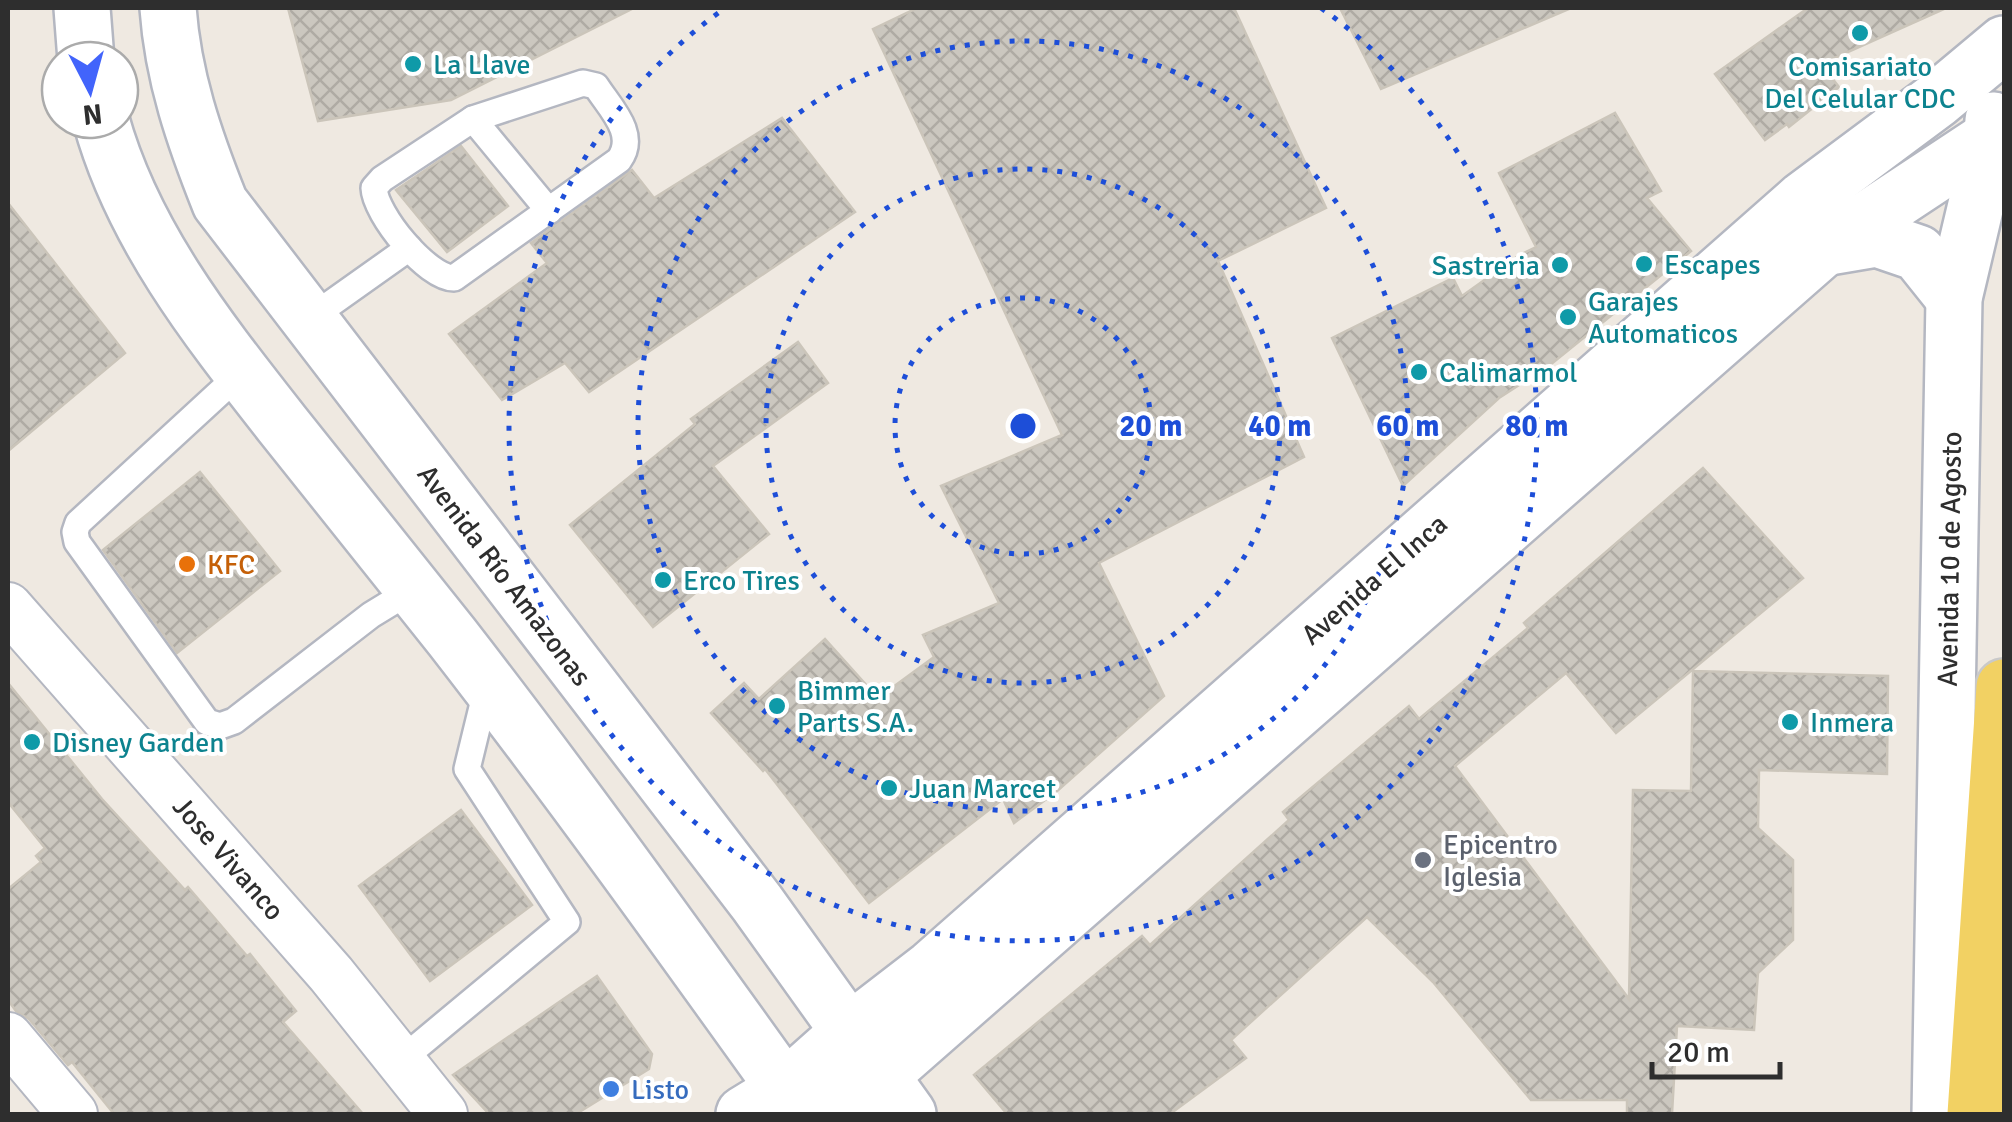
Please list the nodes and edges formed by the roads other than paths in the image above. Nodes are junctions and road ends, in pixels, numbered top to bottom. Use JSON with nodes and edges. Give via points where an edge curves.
{"nodes":[{"id":1,"x":82,"y":8,"type":"edge"},
{"id":2,"x":168,"y":8,"type":"edge"},
{"id":3,"x":2000,"y":34,"type":"edge"},
{"id":4,"x":84,"y":40,"type":"edge"},
{"id":5,"x":473,"y":118,"type":"junction"},
{"id":6,"x":1998,"y":132,"type":"edge"},
{"id":7,"x":108,"y":140,"type":"edge"},
{"id":8,"x":550,"y":211,"type":"junction"},
{"id":9,"x":409,"y":248,"type":"junction"},
{"id":10,"x":1824,"y":248,"type":"junction"},
{"id":11,"x":1954,"y":298,"type":"junction"},
{"id":12,"x":309,"y":319,"type":"junction"},
{"id":13,"x":242,"y":373,"type":"junction"},
{"id":14,"x":412,"y":590,"type":"junction"},
{"id":15,"x":8,"y":607,"type":"edge"},
{"id":16,"x":488,"y":684,"type":"junction"},
{"id":17,"x":2004,"y":686,"type":"edge"},
{"id":18,"x":849,"y":1032,"type":"junction"},
{"id":19,"x":8,"y":1037,"type":"edge"},
{"id":20,"x":1942,"y":1040,"type":"junction"},
{"id":21,"x":400,"y":1061,"type":"junction"},
{"id":22,"x":893,"y":1096,"type":"edge"},
{"id":23,"x":779,"y":1106,"type":"edge"},
{"id":24,"x":73,"y":1114,"type":"edge"},
{"id":25,"x":443,"y":1114,"type":"edge"},
{"id":26,"x":832,"y":1114,"type":"edge"},
{"id":27,"x":1928,"y":1114,"type":"edge"},
{"id":28,"x":1940,"y":1114,"type":"edge"},
{"id":29,"x":1975,"y":1114,"type":"edge"}],
"edges":[{"from":1,"to":4,"type":"main road"},
{"from":2,"to":12,"type":"main road","name":"Avenida Río Amazonas","via":[[189,126],[220,203]]},
{"from":3,"to":6,"type":"main road","name":"Avenida 10 de Agosto"},
{"from":3,"to":18,"type":"main road","name":"Avenida El Inca","via":[[932,968]]},
{"from":5,"to":8,"type":"lane"},
{"from":5,"to":8,"type":"lane","via":[[572,85],[596,86],[628,135],[628,149]]},
{"from":5,"to":9,"type":"lane","via":[[374,188],[374,201]]},
{"from":6,"to":10,"type":"main road","name":"Avenida El Inca"},
{"from":6,"to":11,"type":"main road","name":"Avenida 10 de Agosto"},
{"from":7,"to":13,"type":"main road","via":[[161,258]]},
{"from":8,"to":9,"type":"lane","via":[[454,278],[444,278]]},
{"from":9,"to":12,"type":"lane"},
{"from":10,"to":11,"type":"main road","via":[[1877,240],[1918,253]]},
{"from":10,"to":22,"type":"main road","name":"Avenida El Inca"},
{"from":11,"to":20,"type":"main road","name":"Avenida 10 de Agosto"},
{"from":12,"to":18,"type":"main road","name":"Avenida Río Amazonas"},
{"from":13,"to":14,"type":"main road"},
{"from":13,"to":14,"type":"lane","via":[[75,532],[207,722],[234,721]]},
{"from":14,"to":16,"type":"main road"},
{"from":15,"to":21,"type":"street","name":"Jose Vivanco"},
{"from":16,"to":21,"type":"lane","via":[[467,769],[567,922]]},
{"from":16,"to":23,"type":"main road","via":[[617,854]]},
{"from":17,"to":29,"type":"main road","name":"Avenida 10 de Agosto"},
{"from":18,"to":22,"type":"main road","name":"Avenida Río Amazonas"},
{"from":18,"to":23,"type":"main road","name":"Avenida El Inca"},
{"from":19,"to":24,"type":"street"},
{"from":20,"to":27,"type":"main road"},
{"from":20,"to":28,"type":"main road","name":"Avenida 10 de Agosto"},
{"from":21,"to":25,"type":"street","name":"Jose Vivanco"},
{"from":22,"to":26,"type":"main road","name":"Avenida El Inca"}]}
